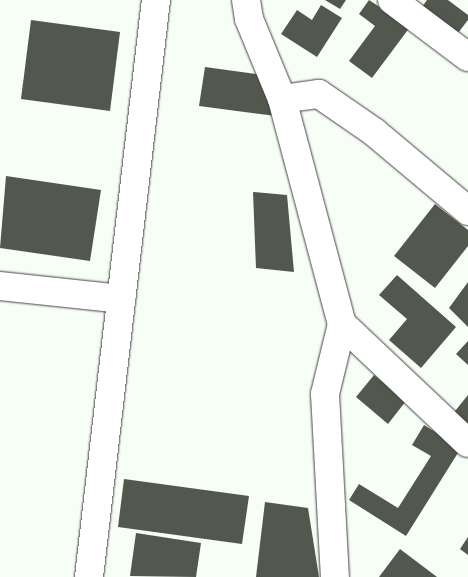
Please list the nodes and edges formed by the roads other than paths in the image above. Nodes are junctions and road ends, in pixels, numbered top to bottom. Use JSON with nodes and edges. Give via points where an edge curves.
{"nodes":[{"id":1,"x":156,"y":0,"type":"edge"},
{"id":2,"x":246,"y":0,"type":"edge"},
{"id":3,"x":392,"y":0,"type":"edge"},
{"id":4,"x":468,"y":57,"type":"edge"},
{"id":5,"x":282,"y":99,"type":"junction"},
{"id":6,"x":468,"y":211,"type":"edge"},
{"id":7,"x":0,"y":286,"type":"edge"},
{"id":8,"x":121,"y":299,"type":"junction"},
{"id":9,"x":342,"y":324,"type":"junction"},
{"id":10,"x":468,"y":443,"type":"edge"},
{"id":11,"x":89,"y":577,"type":"edge"},
{"id":12,"x":335,"y":577,"type":"edge"}],
"edges":[{"from":1,"to":8,"type":"street"},
{"from":2,"to":5,"type":"street","via":[[249,19]]},
{"from":3,"to":4,"type":"street"},
{"from":5,"to":6,"type":"street","via":[[320,94],[374,132]]},
{"from":5,"to":9,"type":"street"},
{"from":7,"to":8,"type":"street"},
{"from":8,"to":11,"type":"street"},
{"from":9,"to":10,"type":"street"},
{"from":9,"to":12,"type":"street","via":[[325,394]]}]}
